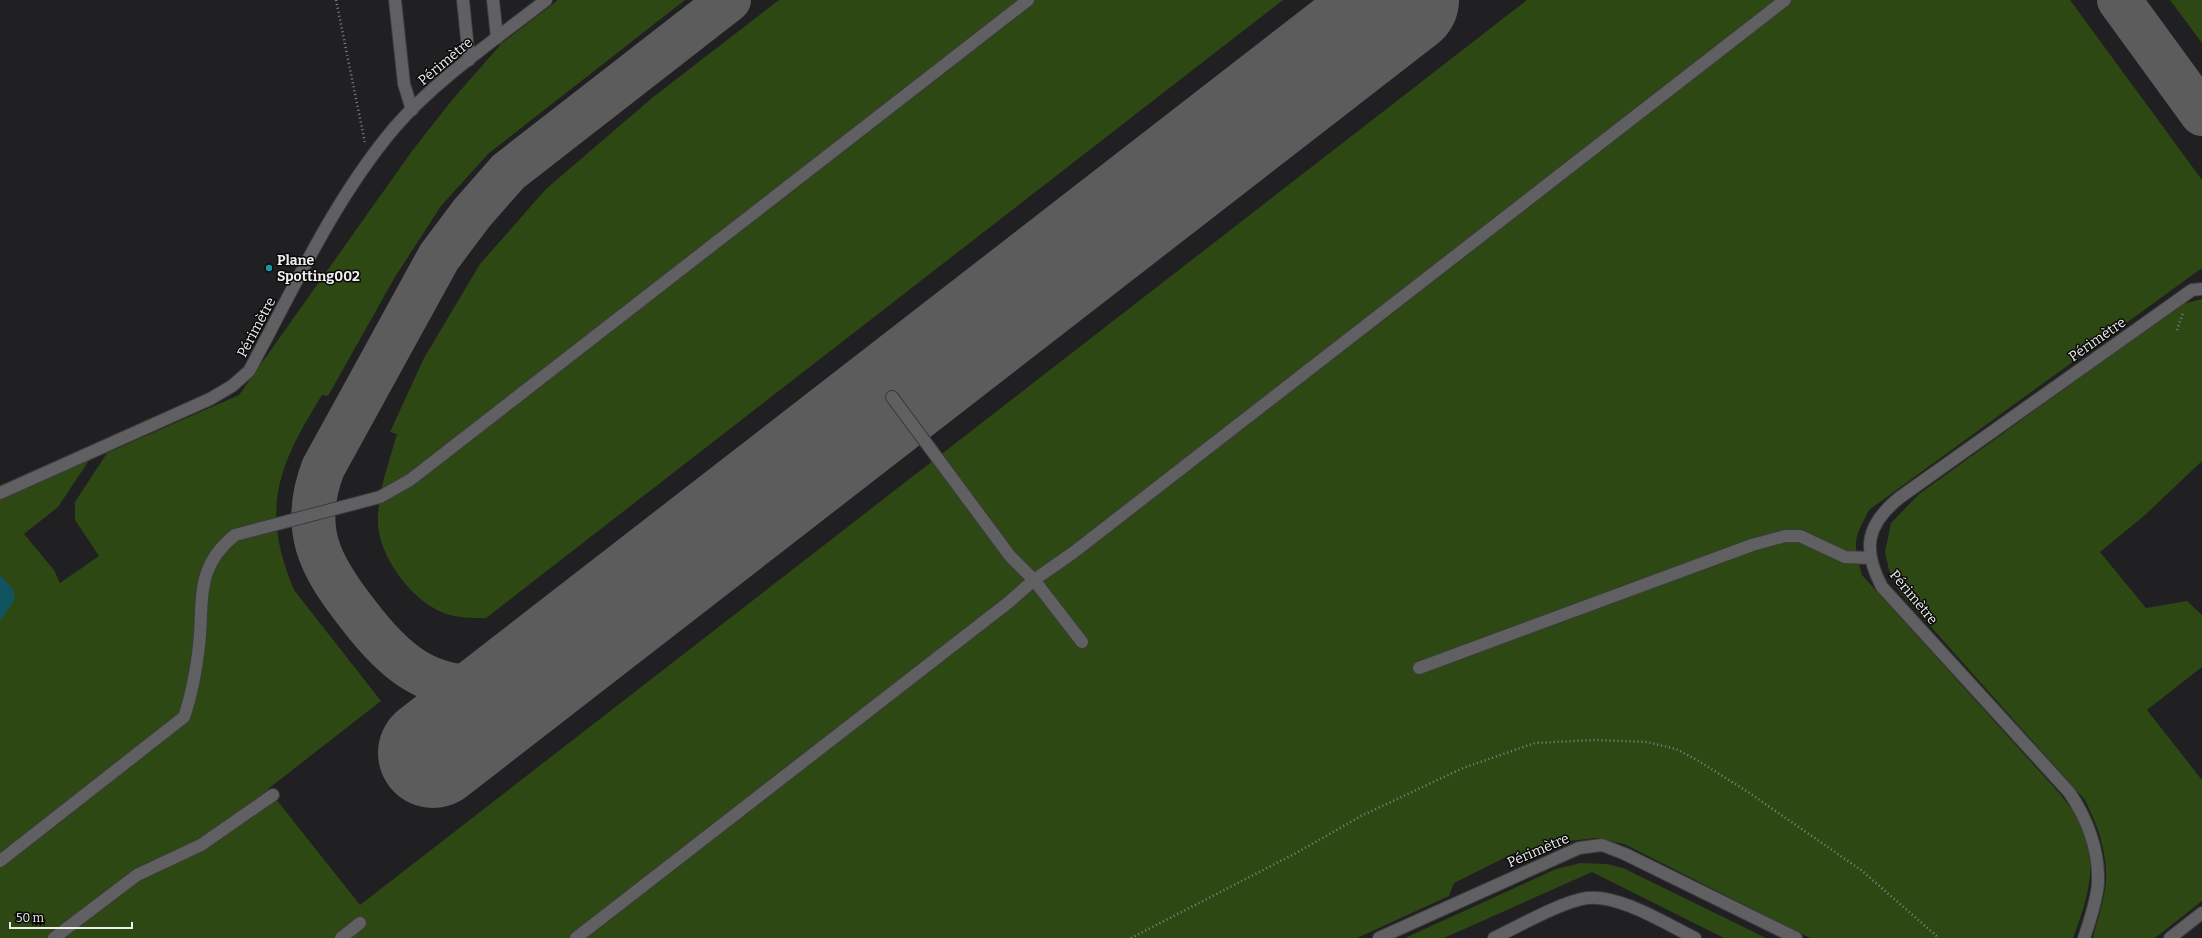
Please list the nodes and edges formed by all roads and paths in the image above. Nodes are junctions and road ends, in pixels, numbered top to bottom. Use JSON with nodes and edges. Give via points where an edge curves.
{"nodes":[{"id":1,"x":336,"y":0,"type":"edge"},
{"id":2,"x":395,"y":0,"type":"edge"},
{"id":3,"x":463,"y":0,"type":"edge"},
{"id":4,"x":493,"y":0,"type":"edge"},
{"id":5,"x":546,"y":0,"type":"edge"},
{"id":6,"x":1028,"y":0,"type":"edge"},
{"id":7,"x":1785,"y":0,"type":"edge"},
{"id":8,"x":497,"y":38,"type":"junction"},
{"id":9,"x":469,"y":60,"type":"junction"},
{"id":10,"x":412,"y":110,"type":"junction"},
{"id":11,"x":368,"y":161,"type":"junction"},
{"id":12,"x":2202,"y":289,"type":"edge"},
{"id":13,"x":892,"y":397,"type":"dead end"},
{"id":14,"x":0,"y":493,"type":"edge"},
{"id":15,"x":1871,"y":558,"type":"junction"},
{"id":16,"x":1034,"y":580,"type":"junction"},
{"id":17,"x":1082,"y":642,"type":"dead end"},
{"id":18,"x":1419,"y":668,"type":"dead end"},
{"id":19,"x":273,"y":796,"type":"dead end"},
{"id":20,"x":0,"y":861,"type":"edge"},
{"id":21,"x":2202,"y":913,"type":"edge"},
{"id":22,"x":360,"y":923,"type":"dead end"},
{"id":23,"x":54,"y":938,"type":"edge"},
{"id":24,"x":341,"y":938,"type":"edge"},
{"id":25,"x":576,"y":938,"type":"edge"},
{"id":26,"x":1131,"y":938,"type":"edge"},
{"id":27,"x":1379,"y":938,"type":"edge"},
{"id":28,"x":1494,"y":938,"type":"edge"},
{"id":29,"x":1695,"y":938,"type":"edge"},
{"id":30,"x":1796,"y":938,"type":"edge"},
{"id":31,"x":1939,"y":938,"type":"edge"},
{"id":32,"x":2084,"y":938,"type":"edge"},
{"id":33,"x":2170,"y":938,"type":"edge"}],
"edges":[{"from":1,"to":11,"type":"path"},
{"from":2,"to":10,"type":"lane","via":[[404,84]]},
{"from":3,"to":9,"type":"lane"},
{"from":4,"to":8,"type":"lane"},
{"from":5,"to":8,"type":"lane","name":"Périmètre"},
{"from":6,"to":20,"type":"lane","via":[[410,480],[380,497],[235,535],[220,547],[206,575],[194,687],[184,717]]},
{"from":7,"to":16,"type":"lane","via":[[1074,552]]},
{"from":8,"to":9,"type":"lane","name":"Périmètre"},
{"from":9,"to":10,"type":"lane","name":"Périmètre"},
{"from":10,"to":11,"type":"lane","name":"Périmètre"},
{"from":11,"to":14,"type":"lane","name":"Périmètre","via":[[329,224],[249,371],[210,400]]},
{"from":12,"to":15,"type":"lane","name":"Périmètre","via":[[2192,290],[1883,511],[1873,529],[1869,549]]},
{"from":13,"to":16,"type":"lane","via":[[1010,556]]},
{"from":15,"to":18,"type":"lane","via":[[1845,557],[1800,536],[1785,536],[1752,544]]},
{"from":15,"to":32,"type":"lane","name":"Périmètre","via":[[1872,569],[1882,587],[2078,805],[2094,846],[2098,882]]},
{"from":16,"to":17,"type":"lane"},
{"from":16,"to":25,"type":"lane"},
{"from":19,"to":23,"type":"lane","via":[[201,845],[137,875]]},
{"from":21,"to":33,"type":"lane"},
{"from":22,"to":24,"type":"lane"},
{"from":26,"to":31,"type":"path","via":[[1298,852],[1361,816],[1464,768],[1535,742],[1595,740],[1647,742],[1676,749],[1697,760],[1861,870]]},
{"from":27,"to":30,"type":"lane","name":"Périmètre","via":[[1579,848],[1602,845]]},
{"from":28,"to":29,"type":"lane","via":[[1587,898],[1620,901]]}]}
